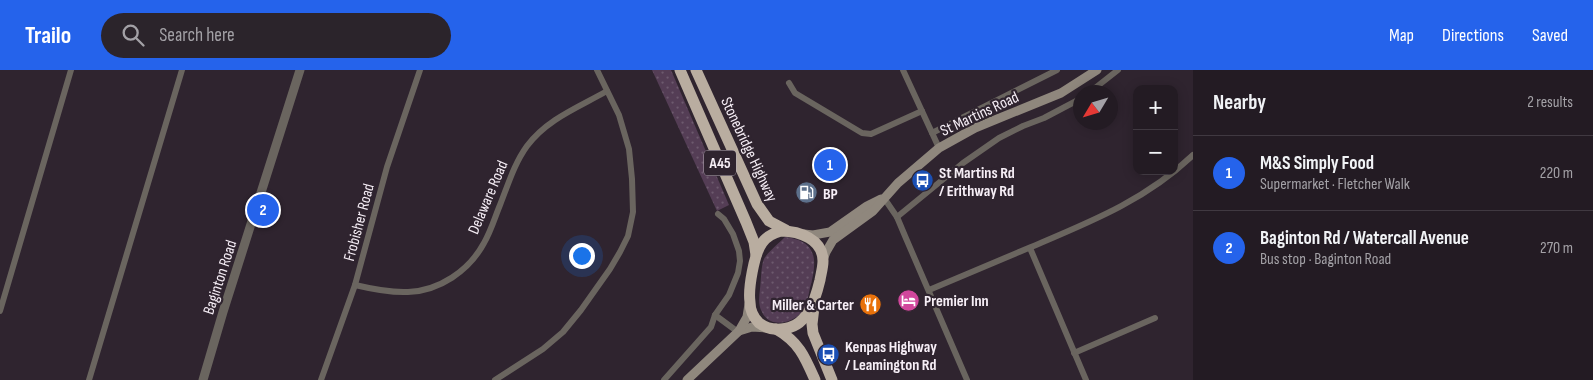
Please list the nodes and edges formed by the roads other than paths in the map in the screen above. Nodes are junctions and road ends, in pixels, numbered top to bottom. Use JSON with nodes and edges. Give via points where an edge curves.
{"nodes":[{"id":1,"x":71,"y":70,"type":"edge"},
{"id":2,"x":182,"y":70,"type":"edge"},
{"id":3,"x":300,"y":70,"type":"edge"},
{"id":4,"x":420,"y":70,"type":"edge"},
{"id":5,"x":596,"y":70,"type":"edge"},
{"id":6,"x":680,"y":70,"type":"edge"},
{"id":7,"x":696,"y":70,"type":"edge"},
{"id":8,"x":903,"y":70,"type":"edge"},
{"id":9,"x":1057,"y":70,"type":"edge"},
{"id":10,"x":1097,"y":70,"type":"edge"},
{"id":11,"x":1118,"y":70,"type":"edge"},
{"id":12,"x":789,"y":83,"type":"dead end"},
{"id":13,"x":1099,"y":85,"type":"edge"},
{"id":14,"x":607,"y":91,"type":"junction"},
{"id":15,"x":1073,"y":103,"type":"edge"},
{"id":16,"x":922,"y":111,"type":"junction"},
{"id":17,"x":932,"y":133,"type":"junction"},
{"id":18,"x":939,"y":148,"type":"junction"},
{"id":19,"x":1193,"y":155,"type":"edge"},
{"id":20,"x":884,"y":198,"type":"junction"},
{"id":21,"x":718,"y":214,"type":"dead end"},
{"id":22,"x":896,"y":217,"type":"junction"},
{"id":23,"x":788,"y":231,"type":"junction"},
{"id":24,"x":802,"y":234,"type":"junction"},
{"id":25,"x":1030,"y":248,"type":"junction"},
{"id":26,"x":756,"y":257,"type":"junction"},
{"id":27,"x":823,"y":260,"type":"junction"},
{"id":28,"x":355,"y":285,"type":"junction"},
{"id":29,"x":929,"y":290,"type":"junction"},
{"id":30,"x":817,"y":293,"type":"junction"},
{"id":31,"x":750,"y":301,"type":"junction"},
{"id":32,"x":0,"y":311,"type":"edge"},
{"id":33,"x":715,"y":315,"type":"junction"},
{"id":34,"x":1155,"y":318,"type":"dead end"},
{"id":35,"x":771,"y":328,"type":"junction"},
{"id":36,"x":738,"y":331,"type":"junction"},
{"id":37,"x":1074,"y":353,"type":"junction"},
{"id":38,"x":89,"y":380,"type":"edge"},
{"id":39,"x":204,"y":380,"type":"edge"},
{"id":40,"x":322,"y":380,"type":"edge"},
{"id":41,"x":495,"y":380,"type":"edge"},
{"id":42,"x":664,"y":380,"type":"edge"},
{"id":43,"x":687,"y":380,"type":"edge"},
{"id":44,"x":815,"y":380,"type":"edge"},
{"id":45,"x":832,"y":380,"type":"edge"},
{"id":46,"x":968,"y":380,"type":"edge"},
{"id":47,"x":1086,"y":380,"type":"edge"}],
"edges":[{"from":1,"to":32,"type":"street"},
{"from":2,"to":38,"type":"street"},
{"from":3,"to":39,"type":"street","name":"Baginton Road"},
{"from":4,"to":28,"type":"street","name":"Frobisher Road","via":[[387,167]]},
{"from":5,"to":14,"type":"street"},
{"from":6,"to":26,"type":"highway","name":"Stonebridge Highway","number":"A45","via":[[754,242]]},
{"from":7,"to":23,"type":"highway","name":"Stonebridge Highway","number":"A45","via":[[762,213],[772,223]]},
{"from":8,"to":16,"type":"street"},
{"from":9,"to":17,"type":"street","name":"St Martins Road"},
{"from":10,"to":18,"type":"main road","name":"St Martins Road","via":[[1060,93],[975,128]]},
{"from":11,"to":13,"type":"street"},
{"from":12,"to":16,"type":"street","via":[[795,93],[862,133],[880,131]]},
{"from":14,"to":28,"type":"street","name":"Delaware Road","via":[[554,120],[535,136],[518,160],[484,242],[460,272],[441,284],[408,292]]},
{"from":14,"to":41,"type":"street","via":[[623,124],[630,155],[633,212],[628,236],[616,260],[570,325],[543,350]]},
{"from":15,"to":22,"type":"street","name":"St Martins Road","via":[[999,138]]},
{"from":16,"to":17,"type":"street"},
{"from":17,"to":18,"type":"street"},
{"from":18,"to":20,"type":"main road","name":"St Martins Road"},
{"from":19,"to":25,"type":"street","via":[[1166,178],[1119,208]]},
{"from":20,"to":22,"type":"street"},
{"from":20,"to":24,"type":"main road","name":"St Martins Road","via":[[830,232]]},
{"from":20,"to":27,"type":"main road","name":"St Martins Road","via":[[833,240]]},
{"from":21,"to":33,"type":"street","via":[[733,234],[740,251],[740,261],[729,296]]},
{"from":22,"to":29,"type":"street"},
{"from":23,"to":24,"type":"highway"},
{"from":23,"to":26,"type":"highway","via":[[769,236]]},
{"from":24,"to":27,"type":"highway","via":[[816,242]]},
{"from":25,"to":29,"type":"street"},
{"from":25,"to":37,"type":"street"},
{"from":26,"to":31,"type":"highway"},
{"from":27,"to":30,"type":"highway"},
{"from":28,"to":40,"type":"street","name":"Frobisher Road"},
{"from":29,"to":46,"type":"street"},
{"from":30,"to":35,"type":"highway","via":[[809,312],[800,322],[790,328]]},
{"from":30,"to":45,"type":"highway","via":[[813,333]]},
{"from":31,"to":35,"type":"highway","via":[[756,319]]},
{"from":31,"to":36,"type":"main road","via":[[747,317]]},
{"from":33,"to":36,"type":"street"},
{"from":33,"to":42,"type":"street","via":[[707,332]]},
{"from":34,"to":37,"type":"street"},
{"from":35,"to":36,"type":"main road"},
{"from":35,"to":44,"type":"highway","via":[[797,345]]},
{"from":36,"to":43,"type":"main road"},
{"from":37,"to":47,"type":"street"}]}
